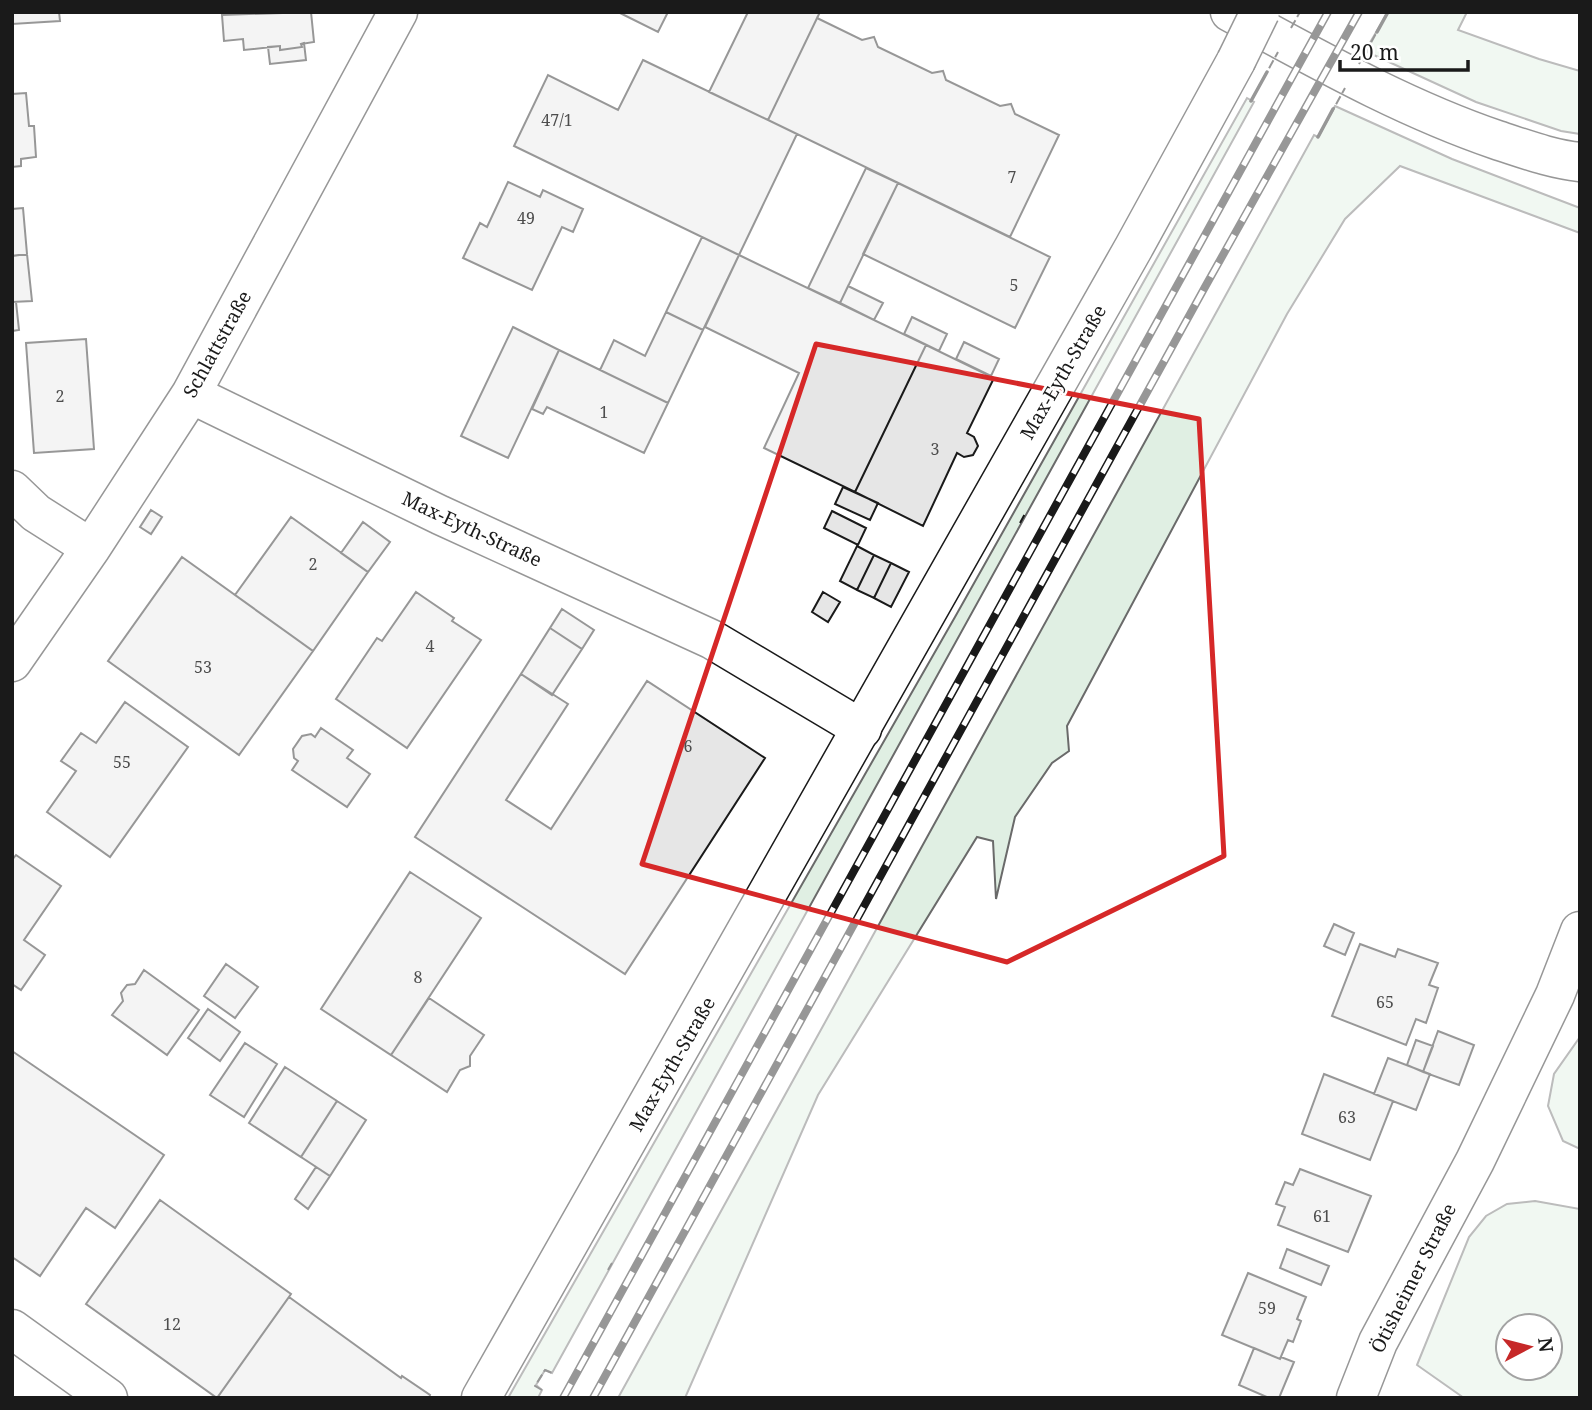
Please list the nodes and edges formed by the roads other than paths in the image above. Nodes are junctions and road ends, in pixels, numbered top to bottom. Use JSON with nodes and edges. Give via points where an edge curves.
{"nodes":[{"id":1,"x":398,"y":12,"type":"edge"},
{"id":2,"x":1230,"y":12,"type":"edge"},
{"id":3,"x":1260,"y":12,"type":"edge"},
{"id":4,"x":1572,"y":165,"type":"edge"},
{"id":5,"x":191,"y":394,"type":"junction"},
{"id":6,"x":12,"y":490,"type":"edge"},
{"id":7,"x":90,"y":548,"type":"junction"},
{"id":8,"x":12,"y":662,"type":"edge"},
{"id":9,"x":862,"y":729,"type":"junction"},
{"id":10,"x":1580,"y":931,"type":"edge"},
{"id":11,"x":12,"y":1329,"type":"edge"},
{"id":12,"x":108,"y":1398,"type":"edge"},
{"id":13,"x":481,"y":1398,"type":"edge"},
{"id":14,"x":1356,"y":1398,"type":"edge"}],
"edges":[{"from":1,"to":5,"type":"street","name":"Schlattstraße"},
{"from":2,"to":4,"type":"street","via":[[1373,89],[1464,129]]},
{"from":3,"to":9,"type":"street","name":"Max-Eyth-Straße","bridge":true,"via":[[1134,247]]},
{"from":5,"to":7,"type":"street","name":"Schlattstraße"},
{"from":5,"to":9,"type":"street","name":"Max-Eyth-Straße","via":[[711,639]]},
{"from":6,"to":7,"type":"street","via":[[36,513]]},
{"from":7,"to":8,"type":"street","name":"Schlattstraße"},
{"from":9,"to":13,"type":"street","name":"Max-Eyth-Straße"},
{"from":10,"to":14,"type":"street","name":"Ötisheimer Straße","via":[[1555,995],[1475,1161],[1378,1342]]},
{"from":11,"to":12,"type":"street"}]}
